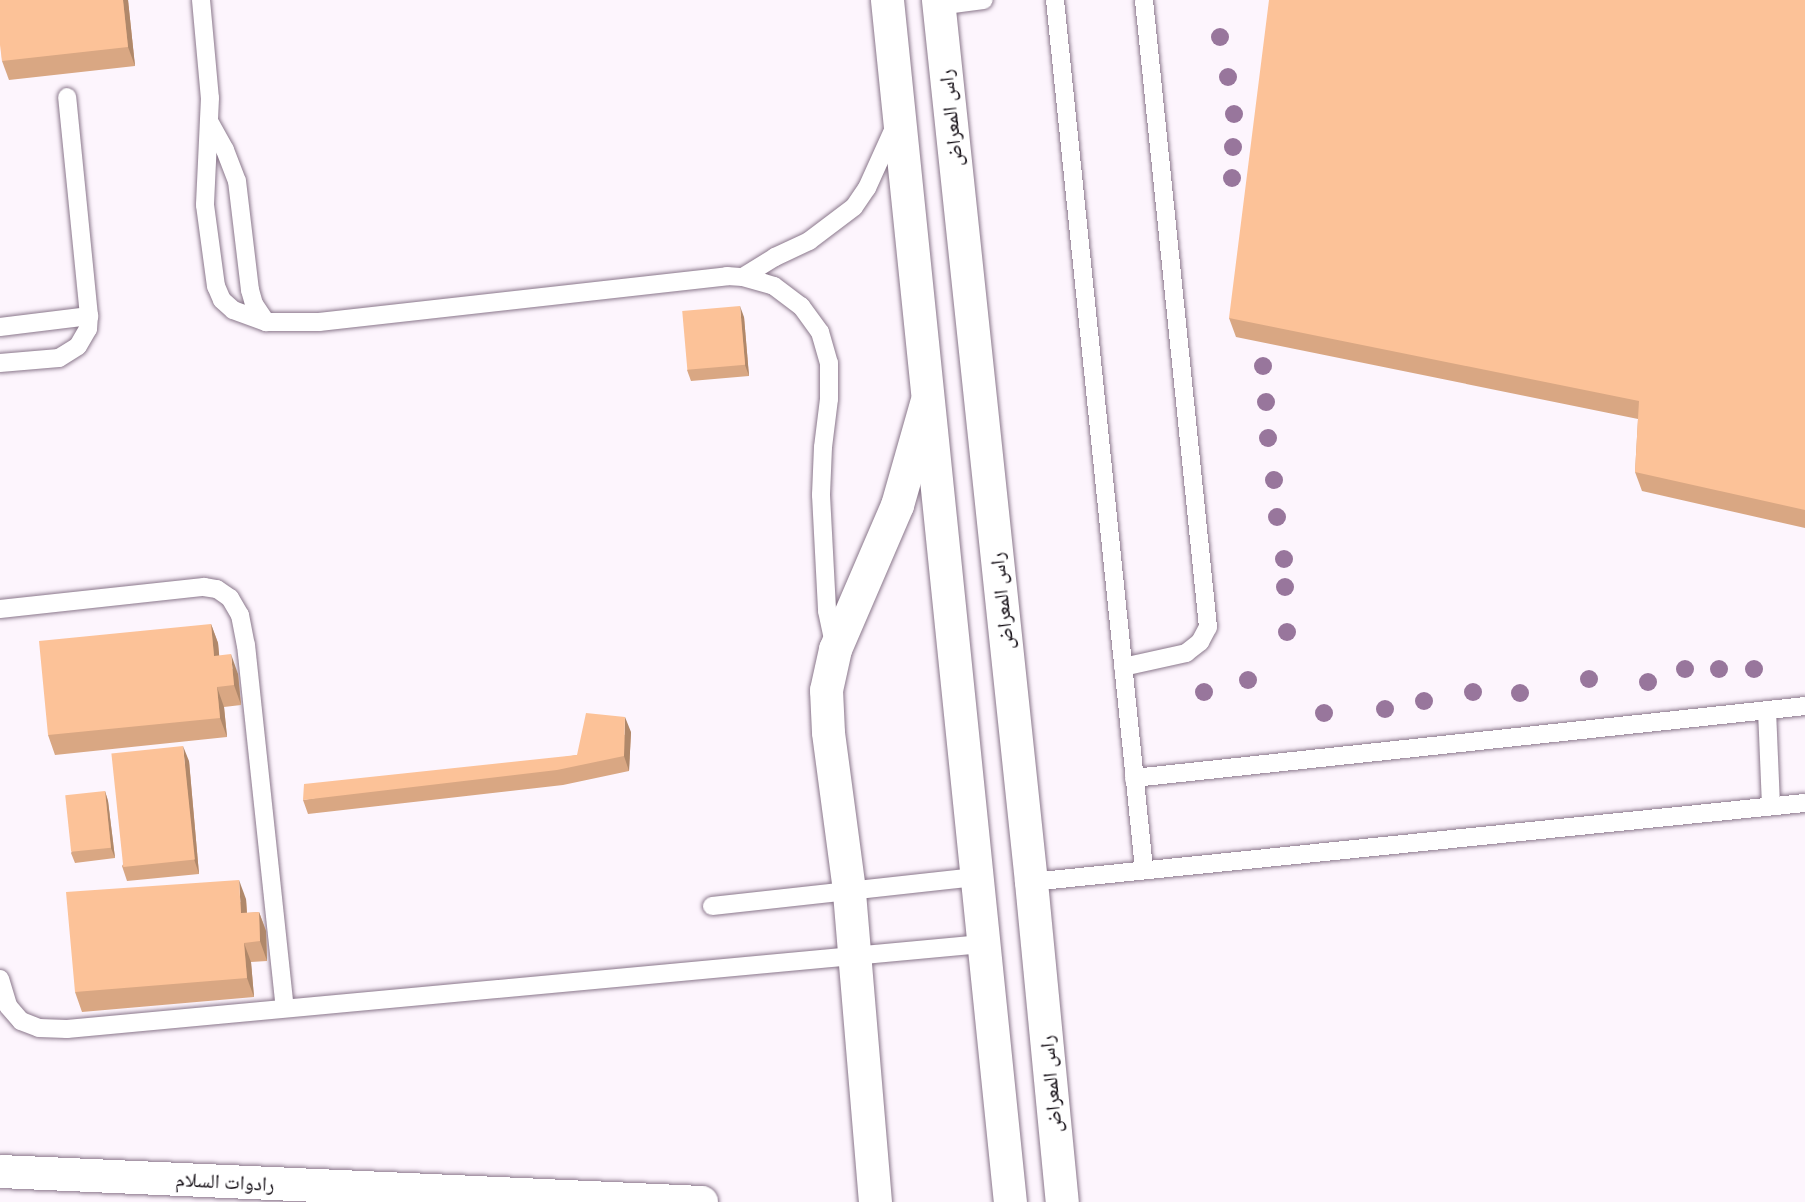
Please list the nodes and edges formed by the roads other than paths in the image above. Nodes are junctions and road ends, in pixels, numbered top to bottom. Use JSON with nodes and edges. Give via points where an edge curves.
{"nodes":[{"id":1,"x":887,"y":0,"type":"edge"},
{"id":2,"x":984,"y":0,"type":"edge"},
{"id":3,"x":1055,"y":0,"type":"edge"},
{"id":4,"x":1144,"y":0,"type":"edge"},
{"id":5,"x":939,"y":3,"type":"edge"},
{"id":6,"x":204,"y":4,"type":"edge"},
{"id":7,"x":67,"y":97,"type":"dead end"},
{"id":8,"x":898,"y":116,"type":"junction"},
{"id":9,"x":209,"y":121,"type":"junction"},
{"id":10,"x":743,"y":277,"type":"junction"},
{"id":11,"x":89,"y":316,"type":"junction"},
{"id":12,"x":266,"y":321,"type":"junction"},
{"id":13,"x":0,"y":327,"type":"edge"},
{"id":14,"x":0,"y":363,"type":"edge"},
{"id":15,"x":926,"y":403,"type":"junction"},
{"id":16,"x":0,"y":609,"type":"edge"},
{"id":17,"x":835,"y":649,"type":"junction"},
{"id":18,"x":1123,"y":667,"type":"junction"},
{"id":19,"x":1805,"y":706,"type":"edge"},
{"id":20,"x":1767,"y":710,"type":"junction"},
{"id":21,"x":1134,"y":778,"type":"junction"},
{"id":22,"x":1805,"y":803,"type":"edge"},
{"id":23,"x":1771,"y":806,"type":"junction"},
{"id":24,"x":1144,"y":868,"type":"junction"},
{"id":25,"x":975,"y":877,"type":"junction"},
{"id":26,"x":1031,"y":882,"type":"junction"},
{"id":27,"x":849,"y":890,"type":"junction"},
{"id":28,"x":712,"y":906,"type":"dead end"},
{"id":29,"x":982,"y":944,"type":"junction"},
{"id":30,"x":855,"y":957,"type":"junction"},
{"id":31,"x":0,"y":979,"type":"edge"},
{"id":32,"x":285,"y":1008,"type":"junction"},
{"id":33,"x":0,"y":1171,"type":"edge"},
{"id":34,"x":419,"y":1196,"type":"edge"},
{"id":35,"x":701,"y":1202,"type":"edge"},
{"id":36,"x":875,"y":1202,"type":"edge"},
{"id":37,"x":1010,"y":1202,"type":"edge"},
{"id":38,"x":1062,"y":1202,"type":"edge"}],
"edges":[{"from":1,"to":8,"type":"street"},
{"from":2,"to":5,"type":"lane"},
{"from":3,"to":18,"type":"lane"},
{"from":4,"to":18,"type":"lane","via":[[1208,627],[1200,642],[1186,653]]},
{"from":5,"to":26,"type":"street","name":"راس المعراض"},
{"from":6,"to":9,"type":"lane"},
{"from":7,"to":11,"type":"lane"},
{"from":8,"to":10,"type":"lane","via":[[882,157],[854,207],[809,241]]},
{"from":8,"to":15,"type":"street"},
{"from":9,"to":12,"type":"lane","via":[[237,181],[250,290]]},
{"from":9,"to":12,"type":"lane","via":[[205,206],[216,286],[222,300],[233,310]]},
{"from":10,"to":12,"type":"lane","via":[[319,322]]},
{"from":10,"to":17,"type":"lane","via":[[774,286],[801,306],[826,347],[830,380],[821,507],[827,611]]},
{"from":11,"to":13,"type":"lane"},
{"from":11,"to":14,"type":"lane","via":[[84,337],[69,353],[58,358]]},
{"from":15,"to":17,"type":"street","via":[[897,505]]},
{"from":15,"to":25,"type":"street"},
{"from":16,"to":32,"type":"lane","via":[[204,587],[217,589],[230,598],[240,615],[246,645]]},
{"from":17,"to":27,"type":"street","via":[[826,690],[828,732]]},
{"from":18,"to":21,"type":"lane"},
{"from":19,"to":20,"type":"lane"},
{"from":20,"to":21,"type":"lane"},
{"from":20,"to":23,"type":"lane"},
{"from":21,"to":24,"type":"lane"},
{"from":22,"to":23,"type":"lane"},
{"from":23,"to":24,"type":"lane"},
{"from":24,"to":26,"type":"lane"},
{"from":25,"to":27,"type":"lane"},
{"from":25,"to":29,"type":"street"},
{"from":26,"to":38,"type":"street","name":"راس المعراض"},
{"from":27,"to":28,"type":"lane"},
{"from":27,"to":30,"type":"street"},
{"from":29,"to":30,"type":"lane"},
{"from":29,"to":37,"type":"street"},
{"from":30,"to":32,"type":"lane"},
{"from":30,"to":36,"type":"street"},
{"from":31,"to":32,"type":"lane","via":[[8,1006],[21,1021],[39,1028],[67,1029]]},
{"from":33,"to":34,"type":"street","name":"رادوات السلام"},
{"from":34,"to":35,"type":"street","name":"رادوات السلام"}]}
